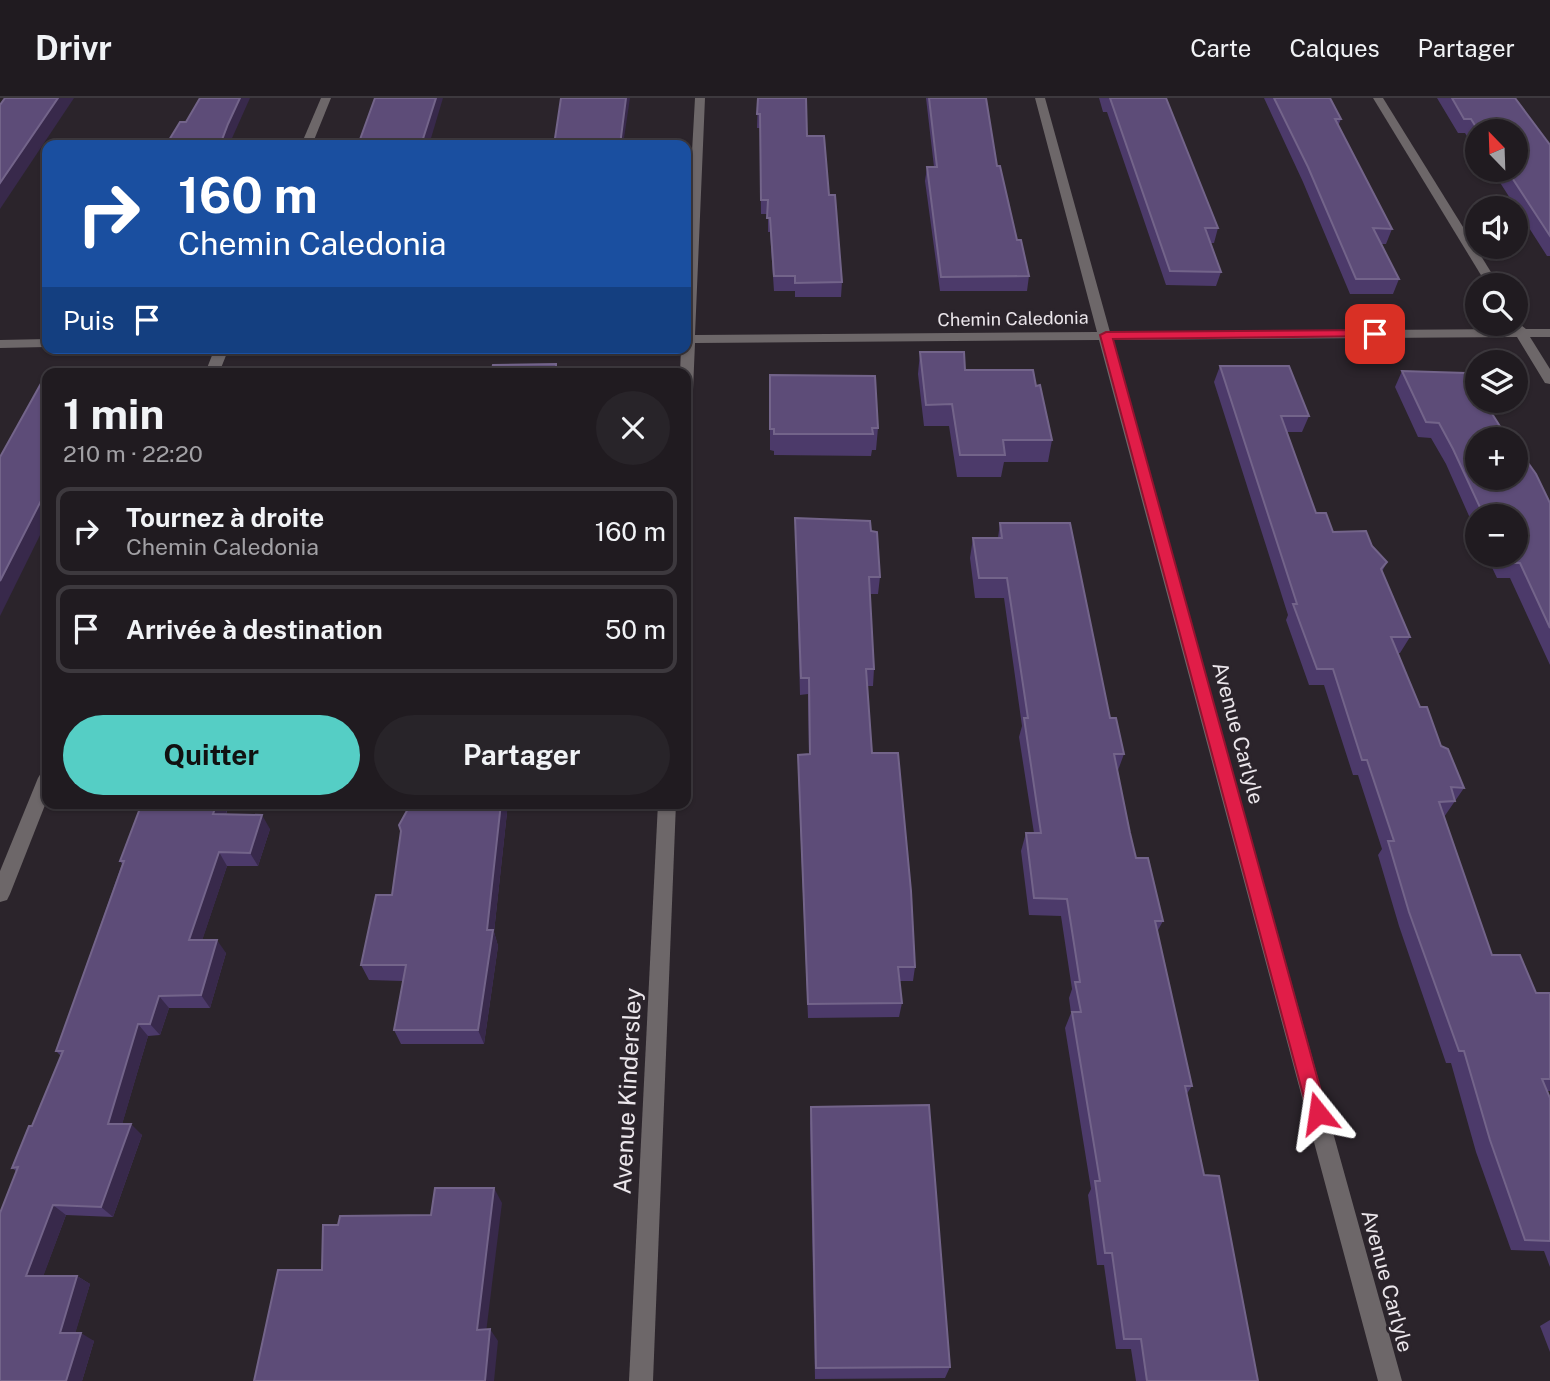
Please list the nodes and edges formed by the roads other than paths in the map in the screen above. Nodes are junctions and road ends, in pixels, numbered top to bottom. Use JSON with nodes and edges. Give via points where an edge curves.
{"nodes":[{"id":1,"x":326,"y":98,"type":"edge"},
{"id":2,"x":700,"y":98,"type":"edge"},
{"id":3,"x":1040,"y":98,"type":"edge"},
{"id":4,"x":1378,"y":98,"type":"edge"},
{"id":5,"x":308,"y":140,"type":"edge"},
{"id":6,"x":691,"y":265,"type":"edge"},
{"id":7,"x":1486,"y":273,"type":"edge"},
{"id":8,"x":1465,"y":329,"type":"edge"},
{"id":9,"x":1528,"y":329,"type":"edge"},
{"id":10,"x":1550,"y":332,"type":"edge"},
{"id":11,"x":1106,"y":335,"type":"junction"},
{"id":12,"x":1524,"y":336,"type":"edge"},
{"id":13,"x":691,"y":339,"type":"edge"},
{"id":14,"x":42,"y":343,"type":"edge"},
{"id":15,"x":0,"y":344,"type":"edge"},
{"id":16,"x":1550,"y":380,"type":"edge"},
{"id":17,"x":42,"y":790,"type":"edge"},
{"id":18,"x":667,"y":809,"type":"edge"},
{"id":19,"x":0,"y":894,"type":"edge"},
{"id":20,"x":641,"y":1381,"type":"edge"},
{"id":21,"x":1390,"y":1381,"type":"edge"}],
"edges":[{"from":1,"to":5,"type":"street"},
{"from":2,"to":6,"type":"street"},
{"from":3,"to":11,"type":"street","name":"Avenue Carlyle"},
{"from":4,"to":7,"type":"street"},
{"from":8,"to":11,"type":"street","name":"Chemin Caledonia"},
{"from":9,"to":10,"type":"street","name":"Chemin Caledonia"},
{"from":11,"to":13,"type":"street","name":"Chemin Caledonia"},
{"from":11,"to":21,"type":"street","name":"Avenue Carlyle"},
{"from":12,"to":16,"type":"street"},
{"from":14,"to":15,"type":"street"},
{"from":17,"to":19,"type":"street"},
{"from":18,"to":20,"type":"street","name":"Avenue Kindersley"}]}
